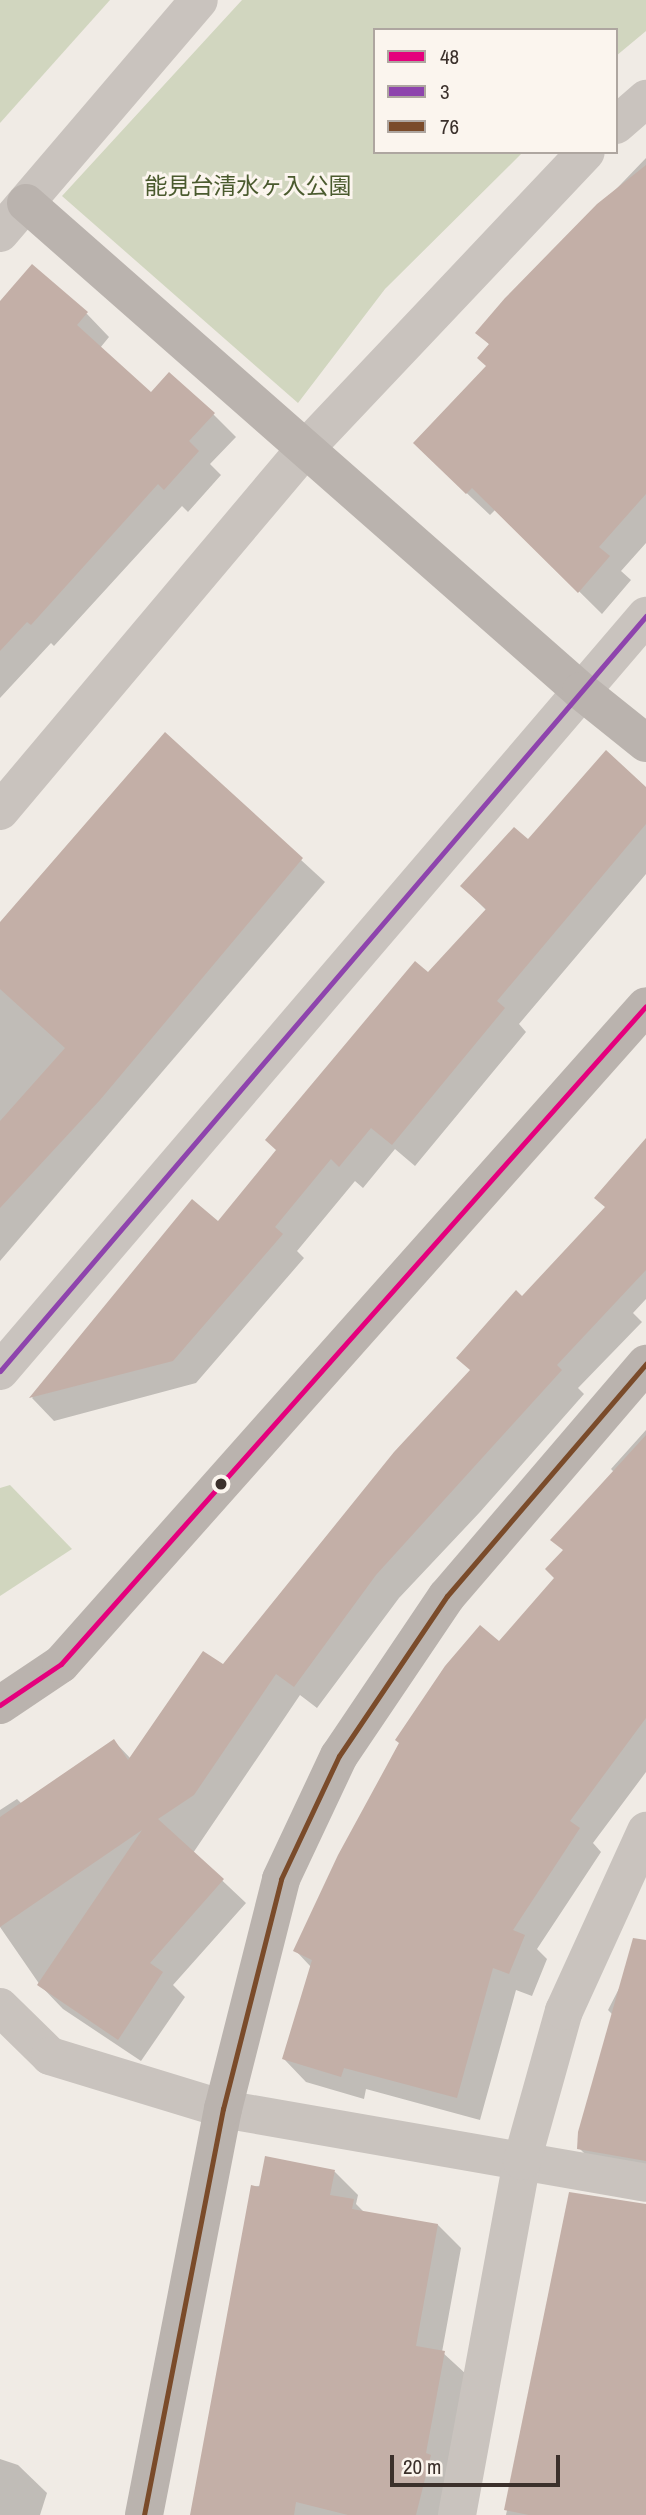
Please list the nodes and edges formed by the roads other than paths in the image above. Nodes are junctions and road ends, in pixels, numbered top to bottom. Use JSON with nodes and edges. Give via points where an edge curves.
{"nodes":[{"id":1,"x":199,"y":0,"type":"edge"},
{"id":2,"x":646,"y":99,"type":"edge"},
{"id":3,"x":618,"y":123,"type":"edge"},
{"id":4,"x":584,"y":154,"type":"edge"},
{"id":5,"x":26,"y":203,"type":"junction"},
{"id":6,"x":0,"y":233,"type":"edge"},
{"id":7,"x":306,"y":448,"type":"junction"},
{"id":8,"x":646,"y":616,"type":"edge"},
{"id":9,"x":581,"y":691,"type":"junction"},
{"id":10,"x":646,"y":743,"type":"edge"},
{"id":11,"x":0,"y":811,"type":"edge"},
{"id":12,"x":646,"y":1006,"type":"edge"},
{"id":13,"x":646,"y":1364,"type":"edge"},
{"id":14,"x":0,"y":1371,"type":"edge"},
{"id":15,"x":0,"y":1705,"type":"edge"},
{"id":16,"x":646,"y":1831,"type":"edge"},
{"id":17,"x":0,"y":2007,"type":"edge"},
{"id":18,"x":223,"y":2109,"type":"junction"},
{"id":19,"x":522,"y":2161,"type":"junction"},
{"id":20,"x":646,"y":2183,"type":"edge"},
{"id":21,"x":144,"y":2515,"type":"edge"},
{"id":22,"x":457,"y":2515,"type":"edge"}],
"edges":[{"from":1,"to":5,"type":"street"},
{"from":2,"to":3,"type":"street"},
{"from":4,"to":7,"type":"street"},
{"from":5,"to":6,"type":"street"},
{"from":5,"to":7,"type":"street"},
{"from":7,"to":9,"type":"street"},
{"from":7,"to":11,"type":"street"},
{"from":8,"to":9,"type":"street"},
{"from":9,"to":10,"type":"street"},
{"from":9,"to":14,"type":"street"},
{"from":12,"to":15,"type":"street","via":[[61,1664]]},
{"from":13,"to":18,"type":"street","via":[[447,1595],[339,1756],[281,1879]]},
{"from":16,"to":19,"type":"street","via":[[564,2011]]},
{"from":17,"to":18,"type":"street","via":[[50,2056]]},
{"from":18,"to":19,"type":"street"},
{"from":18,"to":21,"type":"street"},
{"from":19,"to":20,"type":"street"},
{"from":19,"to":22,"type":"street"}]}
